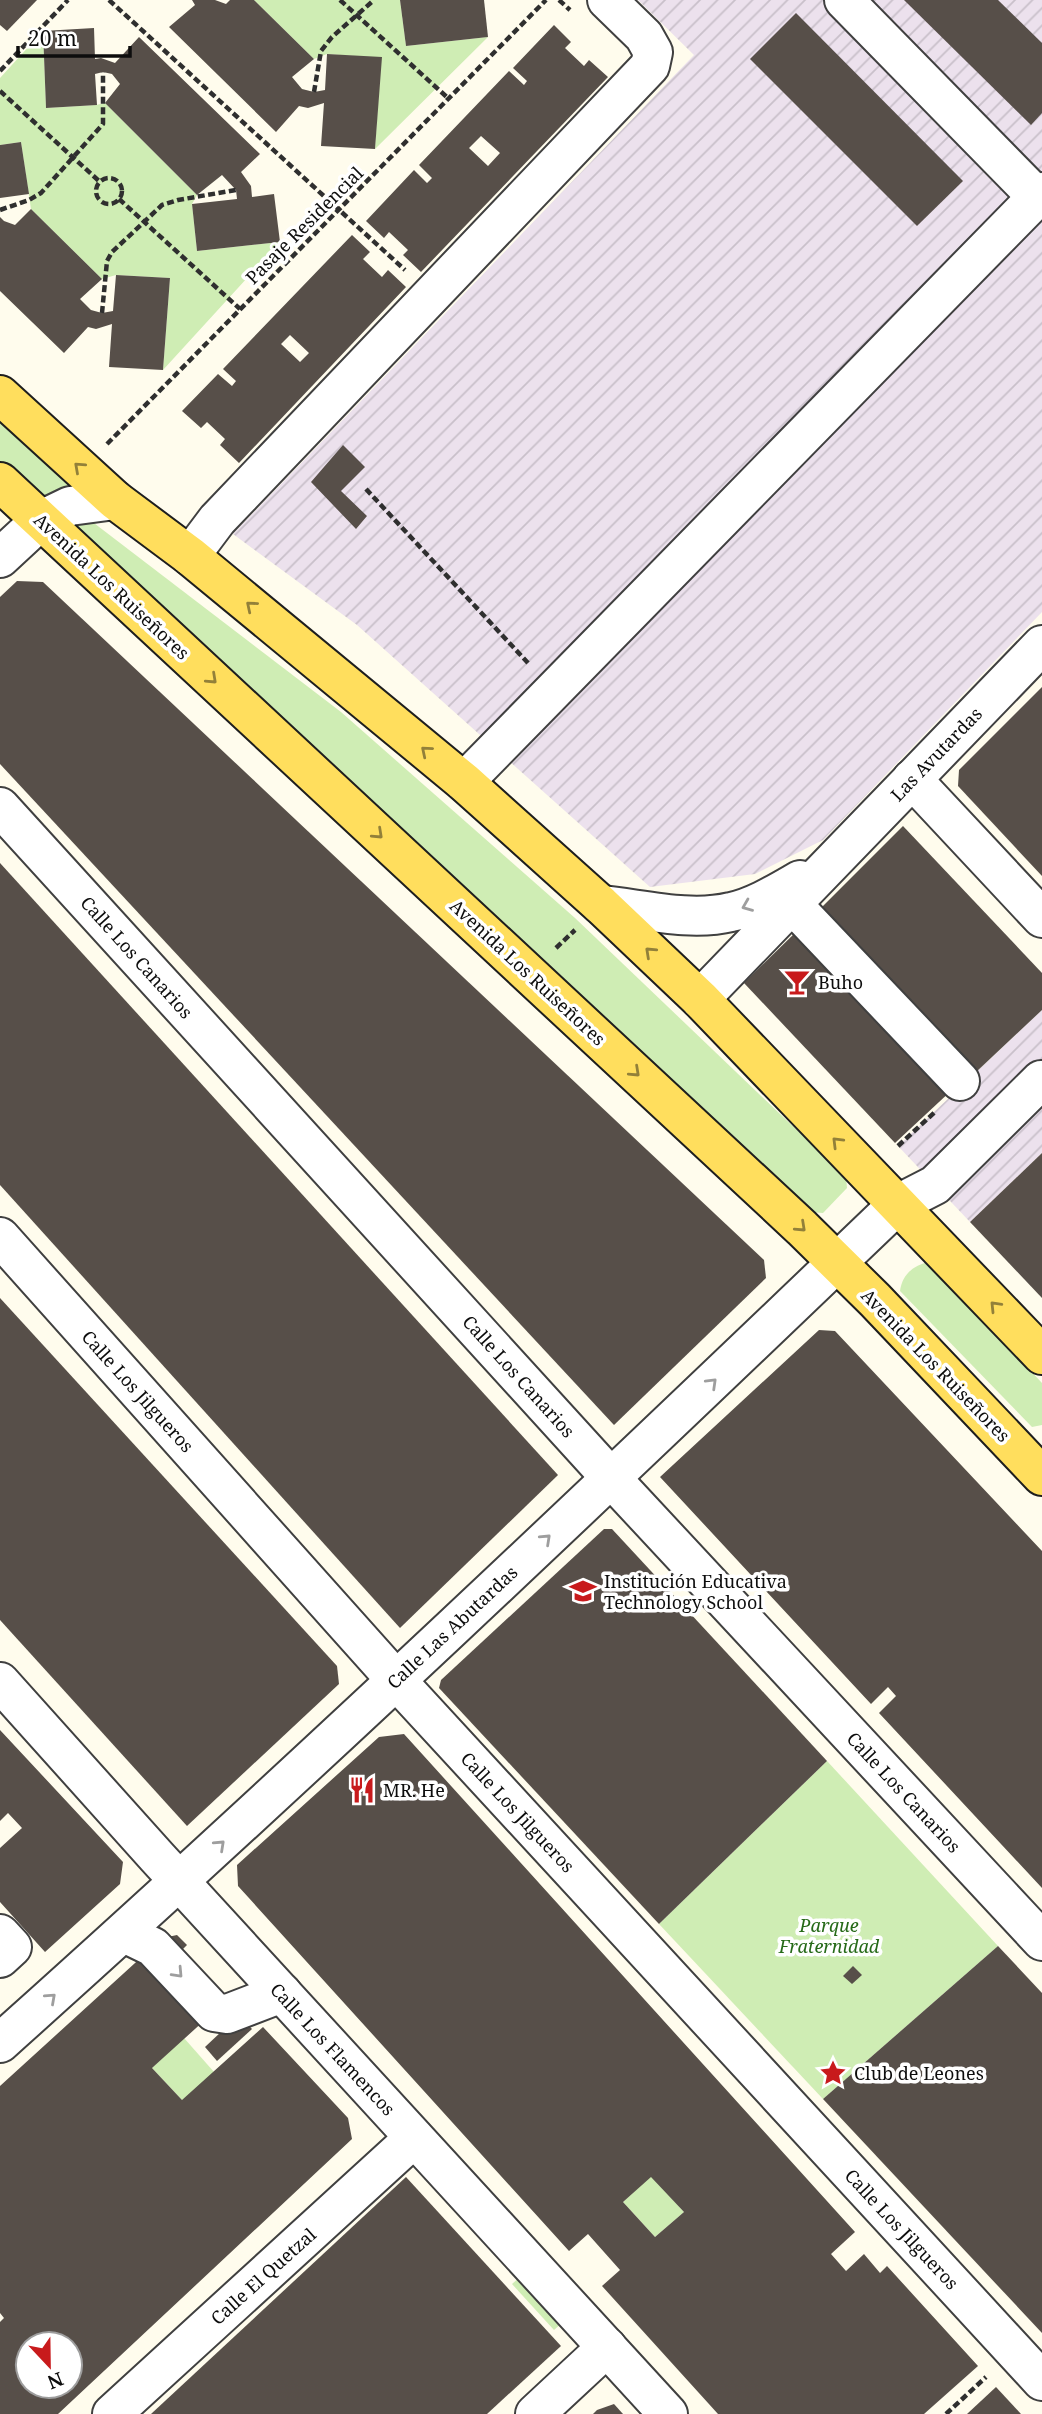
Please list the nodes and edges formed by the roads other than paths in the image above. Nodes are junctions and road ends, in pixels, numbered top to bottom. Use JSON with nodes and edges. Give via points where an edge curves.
{"nodes":[{"id":1,"x":607,"y":0,"type":"edge"},
{"id":2,"x":844,"y":0,"type":"edge"},
{"id":3,"x":1040,"y":195,"type":"edge"},
{"id":4,"x":0,"y":395,"type":"edge"},
{"id":5,"x":0,"y":482,"type":"edge"},
{"id":6,"x":115,"y":500,"type":"junction"},
{"id":7,"x":41,"y":520,"type":"junction"},
{"id":8,"x":190,"y":556,"type":"junction"},
{"id":9,"x":0,"y":558,"type":"edge"},
{"id":10,"x":1042,"y":645,"type":"edge"},
{"id":11,"x":912,"y":779,"type":"junction"},
{"id":12,"x":464,"y":782,"type":"junction"},
{"id":13,"x":0,"y":807,"type":"edge"},
{"id":14,"x":830,"y":864,"type":"junction"},
{"id":15,"x":791,"y":903,"type":"junction"},
{"id":16,"x":588,"y":917,"type":"junction"},
{"id":17,"x":1042,"y":918,"type":"edge"},
{"id":18,"x":700,"y":999,"type":"junction"},
{"id":19,"x":960,"y":1081,"type":"road end"},
{"id":20,"x":1042,"y":1082,"type":"edge"},
{"id":21,"x":898,"y":1204,"type":"junction"},
{"id":22,"x":0,"y":1237,"type":"edge"},
{"id":23,"x":837,"y":1262,"type":"junction"},
{"id":24,"x":1042,"y":1355,"type":"edge"},
{"id":25,"x":1042,"y":1476,"type":"edge"},
{"id":26,"x":611,"y":1478,"type":"junction"},
{"id":27,"x":396,"y":1680,"type":"junction"},
{"id":28,"x":0,"y":1682,"type":"edge"},
{"id":29,"x":180,"y":1882,"type":"junction"},
{"id":30,"x":124,"y":1933,"type":"junction"},
{"id":31,"x":0,"y":1934,"type":"edge"},
{"id":32,"x":1042,"y":1941,"type":"edge"},
{"id":33,"x":0,"y":1958,"type":"edge"},
{"id":34,"x":282,"y":1993,"type":"junction"},
{"id":35,"x":0,"y":2043,"type":"edge"},
{"id":36,"x":414,"y":2138,"type":"junction"},
{"id":37,"x":607,"y":2347,"type":"junction"},
{"id":38,"x":1042,"y":2381,"type":"edge"},
{"id":39,"x":112,"y":2414,"type":"edge"},
{"id":40,"x":535,"y":2414,"type":"edge"},
{"id":41,"x":668,"y":2414,"type":"edge"}],
"edges":[{"from":1,"to":8,"type":"street","via":[[644,36],[653,52],[650,66],[217,520]]},
{"from":2,"to":3,"type":"street"},
{"from":3,"to":12,"type":"street"},
{"from":6,"to":4,"type":"main road","one_way":true},
{"from":5,"to":7,"type":"main road","name":"Avenida Los Ruiseñores"},
{"from":6,"to":7,"type":"street","via":[[70,506]]},
{"from":6,"to":8,"type":"main road"},
{"from":7,"to":9,"type":"street"},
{"from":7,"to":23,"type":"main road","name":"Avenida Los Ruiseñores","one_way":true},
{"from":12,"to":8,"type":"main road","one_way":true},
{"from":10,"to":11,"type":"street","name":"Las Avutardas"},
{"from":11,"to":14,"type":"street","name":"Las Avutardas"},
{"from":11,"to":17,"type":"street"},
{"from":12,"to":16,"type":"main road"},
{"from":13,"to":26,"type":"street","name":"Calle Los Canarios"},
{"from":14,"to":15,"type":"street","name":"Las Avutardas"},
{"from":14,"to":16,"type":"street","name":"Las Avutardas","one_way":true,"via":[[731,912]]},
{"from":15,"to":18,"type":"street","name":"Las Avutardas"},
{"from":15,"to":19,"type":"street"},
{"from":18,"to":16,"type":"main road","one_way":true},
{"from":21,"to":18,"type":"main road","one_way":true},
{"from":20,"to":21,"type":"street","name":"Calle Las Abutardas","via":[[935,1185]]},
{"from":21,"to":23,"type":"street","name":"Calle Las Abutardas"},
{"from":24,"to":21,"type":"main road","one_way":true},
{"from":22,"to":27,"type":"street","name":"Calle Los Jilgueros"},
{"from":23,"to":25,"type":"main road","name":"Avenida Los Ruiseñores"},
{"from":26,"to":23,"type":"street","name":"Calle Las Abutardas","one_way":true},
{"from":27,"to":26,"type":"street","name":"Calle Las Abutardas","one_way":true},
{"from":26,"to":32,"type":"street","name":"Calle Los Canarios"},
{"from":29,"to":27,"type":"street","name":"Calle Las Abutardas","one_way":true},
{"from":27,"to":38,"type":"street","name":"Calle Los Jilgueros"},
{"from":28,"to":29,"type":"street","name":"Calle Los Flamencos"},
{"from":29,"to":30,"type":"street","name":"Calle Las Abutardas"},
{"from":29,"to":34,"type":"street","name":"Calle Los Flamencos"},
{"from":30,"to":34,"type":"street","one_way":true,"via":[[153,1947],[214,2012],[227,2014]]},
{"from":35,"to":30,"type":"street","name":"Calle Las Abutardas","one_way":true},
{"from":31,"to":33,"type":"street","via":[[12,1947]]},
{"from":34,"to":36,"type":"street","name":"Calle Los Flamencos"},
{"from":36,"to":37,"type":"street","name":"Calle Los Flamencos"},
{"from":36,"to":39,"type":"street","name":"Calle El Quetzal"},
{"from":37,"to":40,"type":"street"},
{"from":37,"to":41,"type":"street","name":"Calle Los Flamencos"}]}
